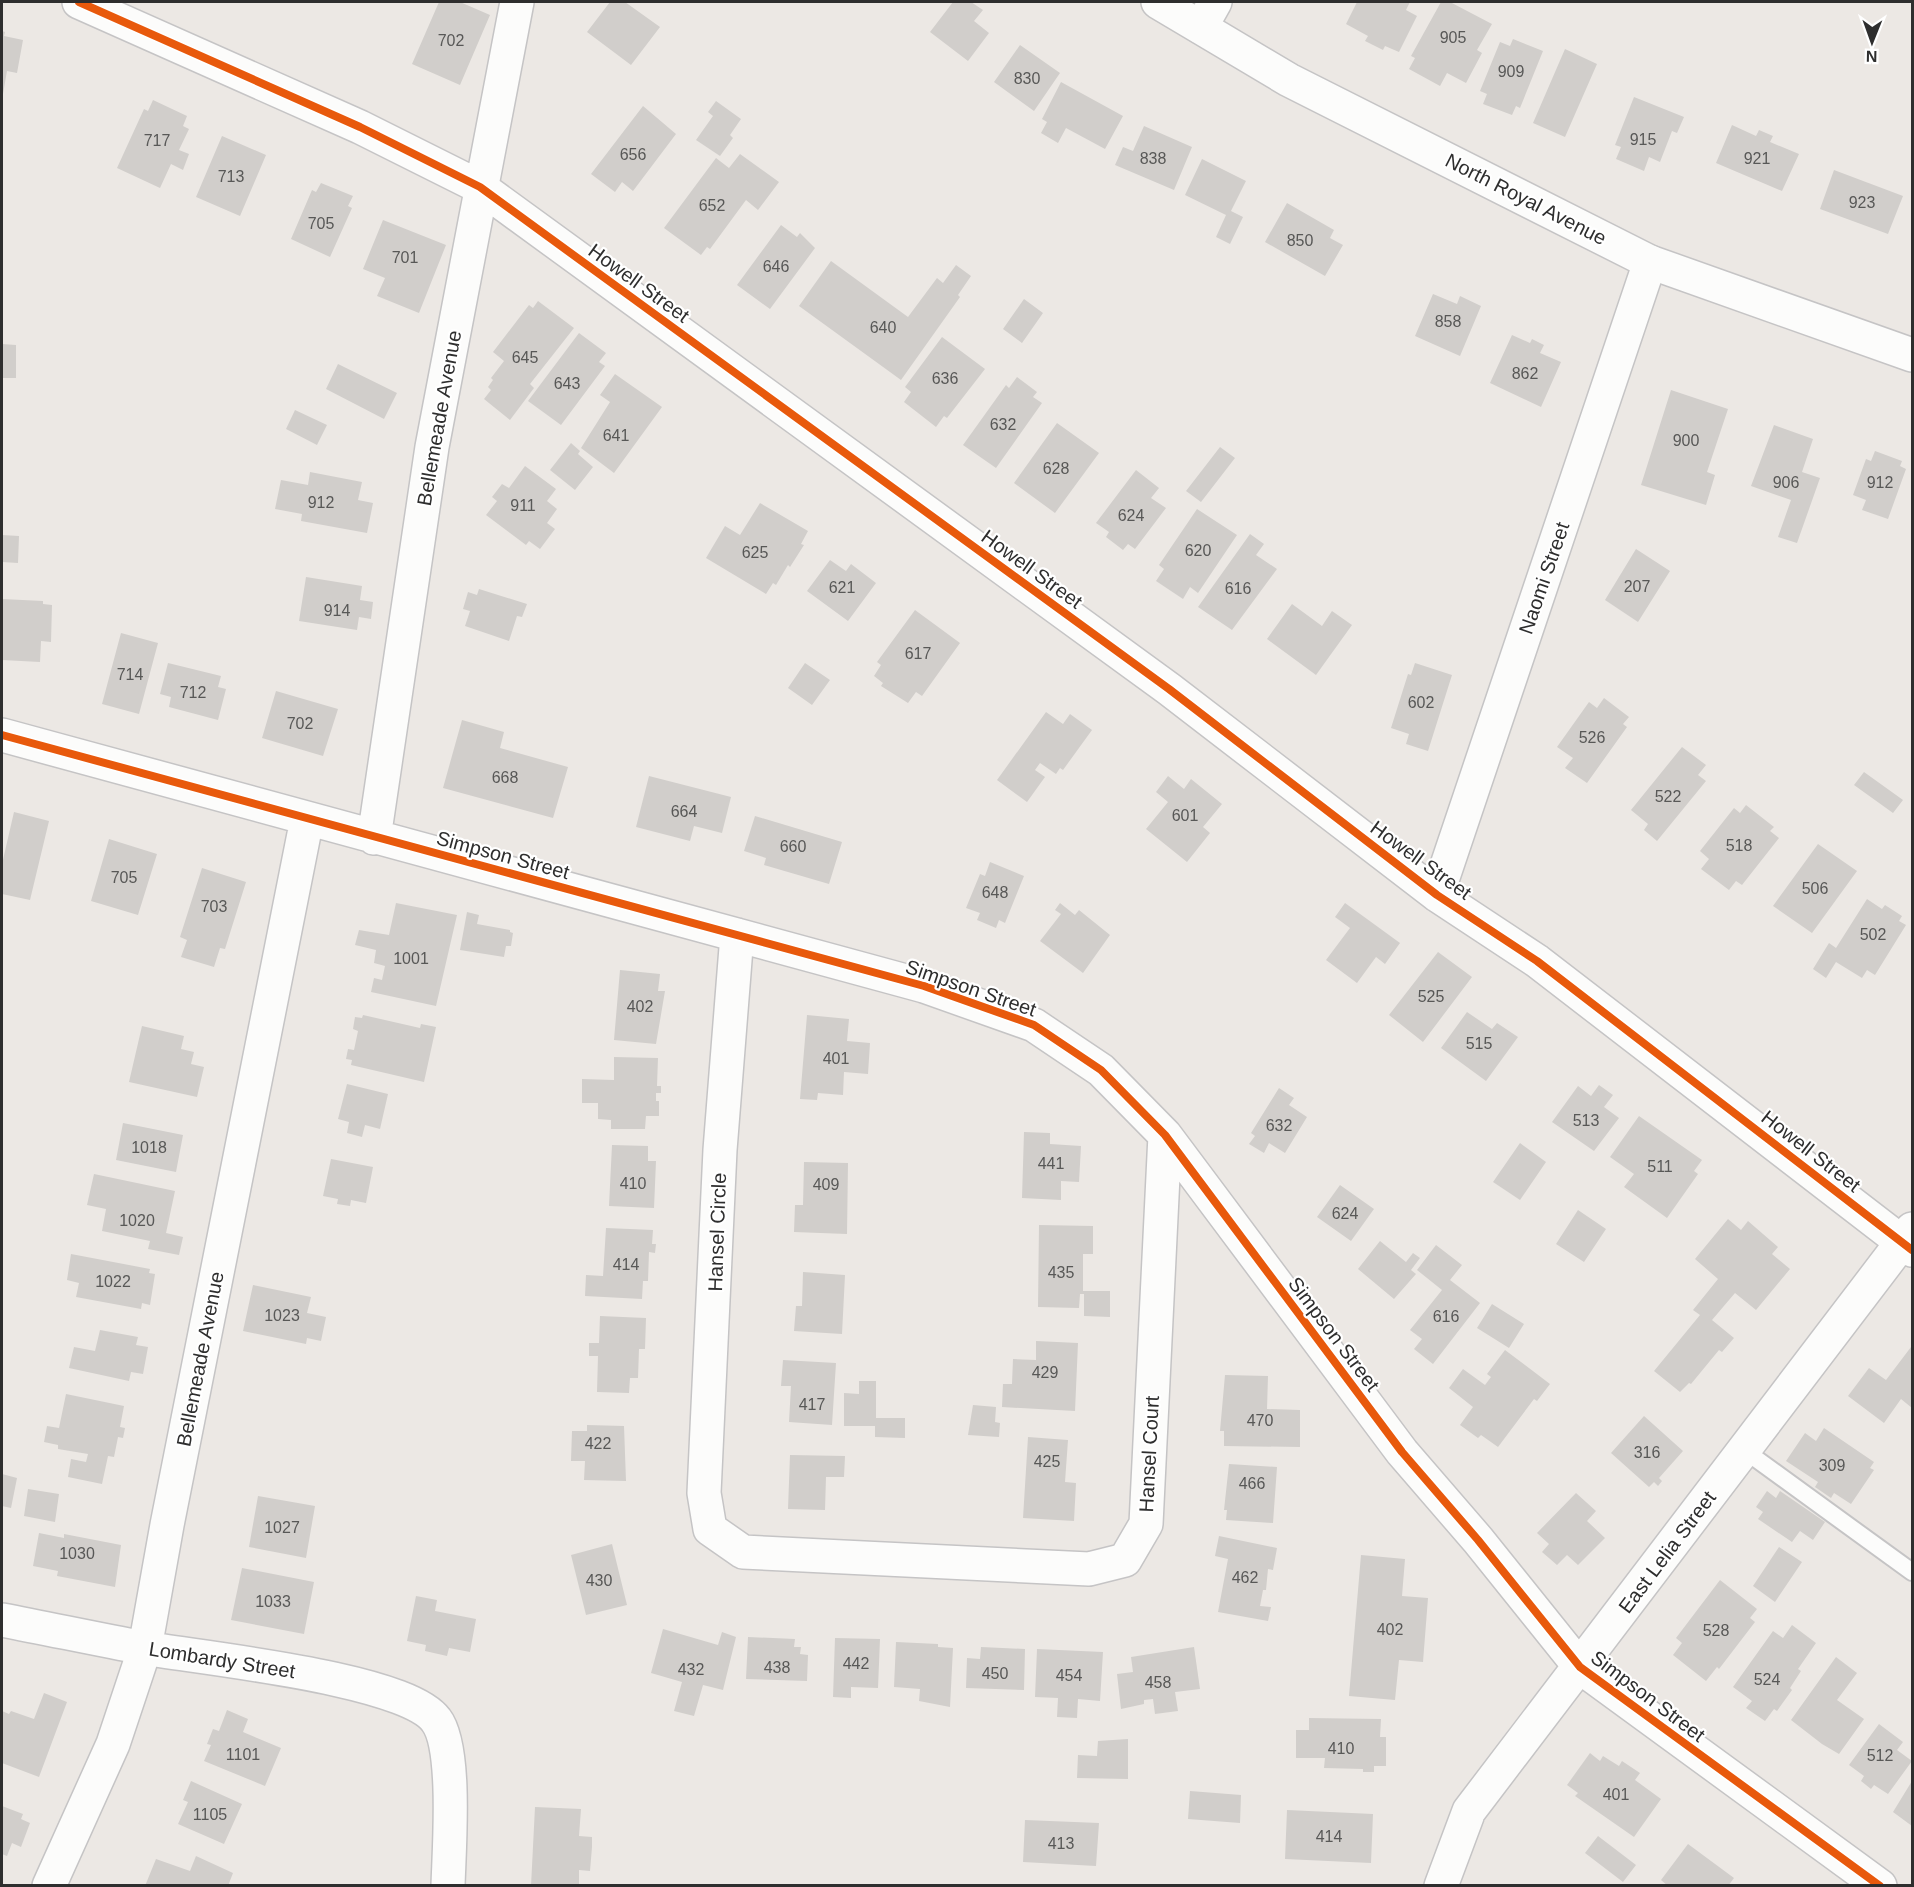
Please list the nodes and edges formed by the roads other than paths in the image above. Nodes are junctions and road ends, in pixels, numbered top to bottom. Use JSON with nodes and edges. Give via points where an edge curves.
{"nodes":[{"id":1,"x":79,"y":2,"type":"edge"},
{"id":2,"x":517,"y":2,"type":"edge"},
{"id":3,"x":1158,"y":2,"type":"edge"},
{"id":4,"x":1208,"y":14,"type":"edge"},
{"id":5,"x":480,"y":188,"type":"junction"},
{"id":6,"x":1650,"y":262,"type":"junction"},
{"id":7,"x":1912,"y":355,"type":"edge"},
{"id":8,"x":2,"y":735,"type":"edge"},
{"id":9,"x":307,"y":819,"type":"junction"},
{"id":10,"x":374,"y":838,"type":"junction"},
{"id":11,"x":1437,"y":895,"type":"junction"},
{"id":12,"x":737,"y":935,"type":"junction"},
{"id":13,"x":1165,"y":1135,"type":"junction"},
{"id":14,"x":1909,"y":1240,"type":"edge"},
{"id":15,"x":1744,"y":1450,"type":"junction"},
{"id":16,"x":710,"y":1529,"type":"joint"},
{"id":17,"x":1912,"y":1572,"type":"edge"},
{"id":18,"x":2,"y":1620,"type":"edge"},
{"id":19,"x":145,"y":1648,"type":"junction"},
{"id":20,"x":1580,"y":1667,"type":"junction"},
{"id":21,"x":49,"y":1886,"type":"edge"},
{"id":22,"x":448,"y":1886,"type":"edge"},
{"id":23,"x":1441,"y":1886,"type":"edge"},
{"id":24,"x":1880,"y":1886,"type":"edge"}],
"edges":[{"from":1,"to":5,"type":"street","name":"Howell Street","via":[[360,127]]},
{"from":2,"to":5,"type":"street","name":"Bellemeade Avenue"},
{"from":3,"to":4,"type":"street","name":"North Royal Avenue"},
{"from":4,"to":6,"type":"street","name":"North Royal Avenue","via":[[1289,80]]},
{"from":5,"to":10,"type":"street","name":"Bellemeade Avenue","via":[[432,447]]},
{"from":5,"to":11,"type":"street","name":"Howell Street","via":[[1159,682]]},
{"from":6,"to":7,"type":"street","name":"North Royal Avenue"},
{"from":6,"to":11,"type":"street","name":"Naomi Street"},
{"from":8,"to":9,"type":"street","name":"Simpson Street"},
{"from":9,"to":10,"type":"street","name":"Simpson Street"},
{"from":9,"to":19,"type":"street","name":"Bellemeade Avenue"},
{"from":10,"to":12,"type":"street","name":"Simpson Street"},
{"from":11,"to":14,"type":"street","name":"Howell Street","via":[[1537,961]]},
{"from":12,"to":13,"type":"street","name":"Simpson Street","via":[[924,986],[1034,1025],[1101,1070]]},
{"from":12,"to":16,"type":"street","name":"Hansel Circle","via":[[720,1150],[704,1493]]},
{"from":13,"to":16,"type":"street","name":"Hansel Court","via":[[1146,1524],[1125,1560],[1089,1569],[783,1555],[743,1552]]},
{"from":13,"to":20,"type":"street","name":"Simpson Street","via":[[1402,1452]]},
{"from":14,"to":15,"type":"street","name":"East Lelia Street"},
{"from":15,"to":17,"type":"lane"},
{"from":15,"to":20,"type":"street","name":"East Lelia Street"},
{"from":18,"to":19,"type":"street","name":"Lombardy Street"},
{"from":19,"to":21,"type":"street","name":"Bellemeade Avenue","via":[[113,1744]]},
{"from":19,"to":22,"type":"street","name":"Lombardy Street","via":[[365,1686],[402,1697],[436,1720],[449,1757]]},
{"from":20,"to":23,"type":"street","name":"East Lelia Street","via":[[1468,1811]]},
{"from":20,"to":24,"type":"street","name":"Simpson Street"}]}
